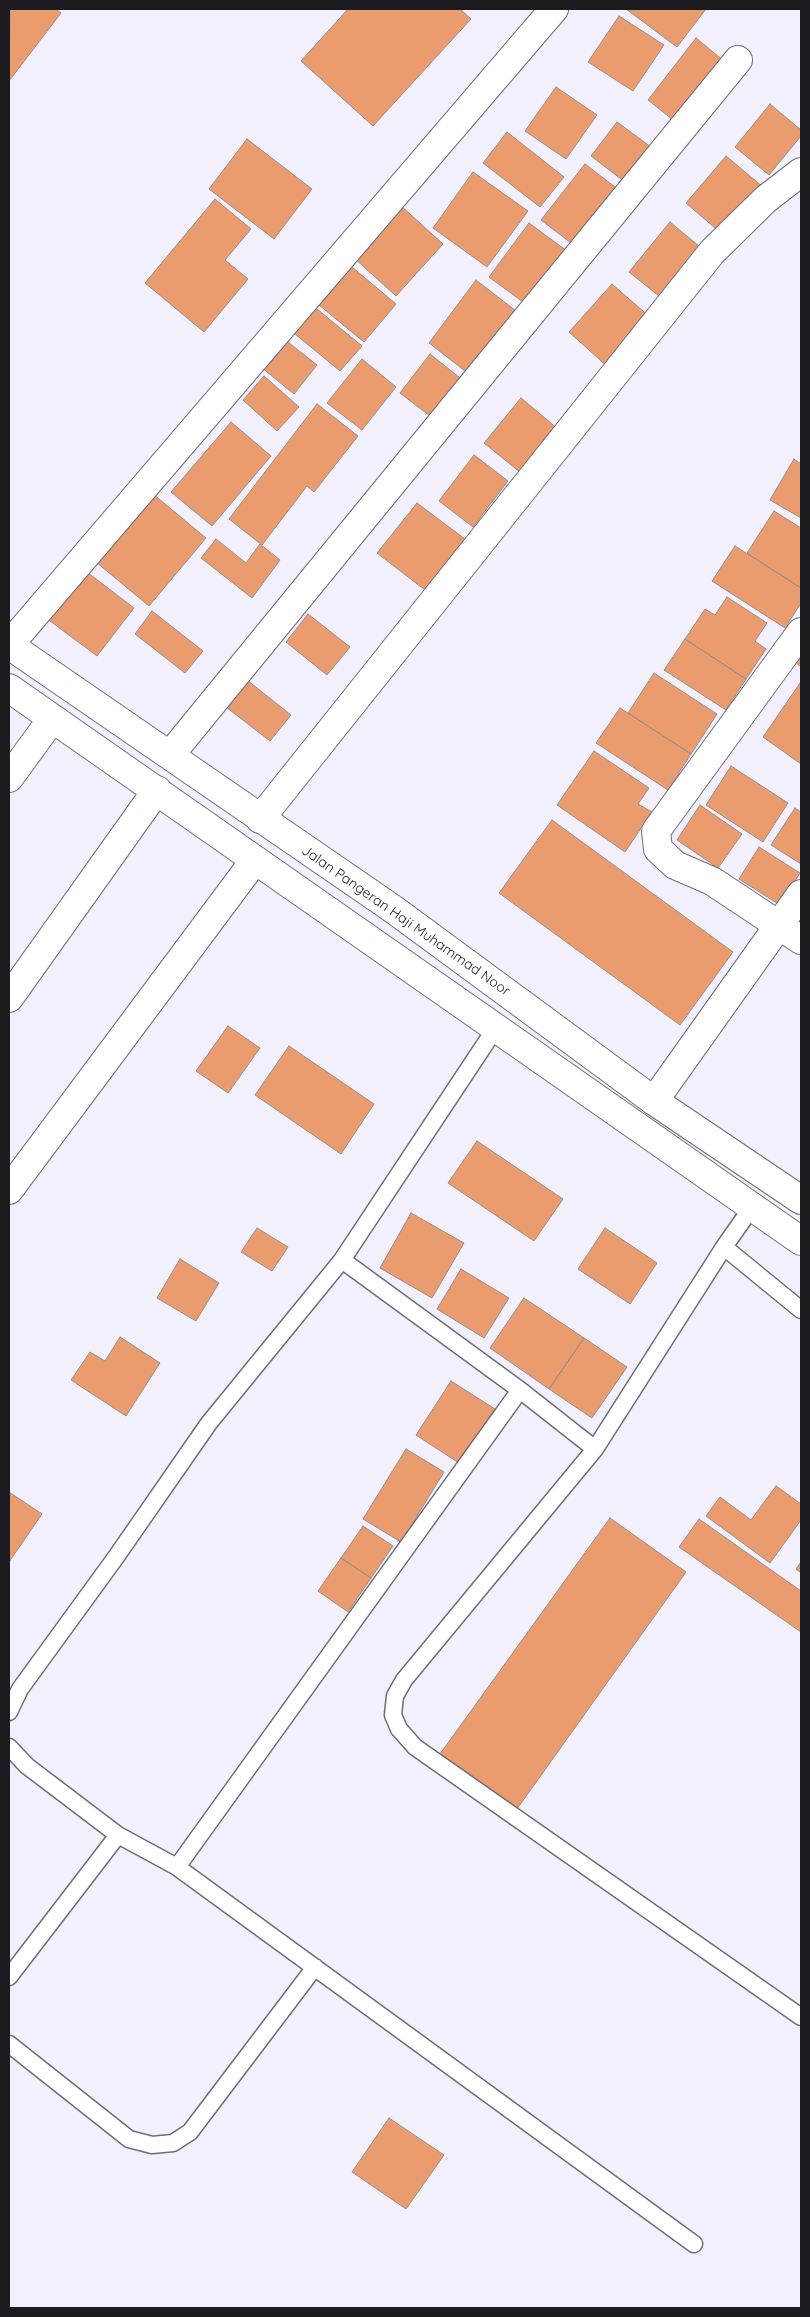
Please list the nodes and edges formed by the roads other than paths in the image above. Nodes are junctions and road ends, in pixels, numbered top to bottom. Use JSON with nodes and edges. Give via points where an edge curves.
{"nodes":[{"id":1,"x":554,"y":9,"type":"edge"},
{"id":2,"x":738,"y":60,"type":"dead end"},
{"id":3,"x":801,"y":172,"type":"edge"},
{"id":4,"x":801,"y":632,"type":"edge"},
{"id":5,"x":9,"y":645,"type":"edge"},
{"id":6,"x":9,"y":688,"type":"edge"},
{"id":7,"x":52,"y":719,"type":"junction"},
{"id":8,"x":170,"y":755,"type":"junction"},
{"id":9,"x":9,"y":778,"type":"edge"},
{"id":10,"x":157,"y":790,"type":"junction"},
{"id":11,"x":260,"y":818,"type":"junction"},
{"id":12,"x":255,"y":860,"type":"junction"},
{"id":13,"x":801,"y":894,"type":"edge"},
{"id":14,"x":393,"y":909,"type":"junction"},
{"id":15,"x":780,"y":924,"type":"junction"},
{"id":16,"x":801,"y":940,"type":"edge"},
{"id":17,"x":375,"y":943,"type":"junction"},
{"id":18,"x":9,"y":998,"type":"edge"},
{"id":19,"x":495,"y":1029,"type":"junction"},
{"id":20,"x":654,"y":1101,"type":"junction"},
{"id":21,"x":9,"y":1190,"type":"edge"},
{"id":22,"x":801,"y":1200,"type":"edge"},
{"id":23,"x":752,"y":1207,"type":"junction"},
{"id":24,"x":801,"y":1241,"type":"edge"},
{"id":25,"x":724,"y":1247,"type":"junction"},
{"id":26,"x":342,"y":1260,"type":"junction"},
{"id":27,"x":801,"y":1310,"type":"edge"},
{"id":28,"x":520,"y":1390,"type":"junction"},
{"id":29,"x":595,"y":1449,"type":"junction"},
{"id":30,"x":9,"y":1712,"type":"edge"},
{"id":31,"x":9,"y":1747,"type":"edge"},
{"id":32,"x":118,"y":1835,"type":"junction"},
{"id":33,"x":177,"y":1868,"type":"junction"},
{"id":34,"x":315,"y":1968,"type":"junction"},
{"id":35,"x":9,"y":1976,"type":"edge"},
{"id":36,"x":801,"y":2017,"type":"edge"},
{"id":37,"x":9,"y":2044,"type":"edge"},
{"id":38,"x":694,"y":2244,"type":"dead end"}],
"edges":[{"from":1,"to":5,"type":"street"},
{"from":2,"to":8,"type":"street"},
{"from":3,"to":11,"type":"street","via":[[766,199],[712,252]]},
{"from":4,"to":15,"type":"street","via":[[656,831],[658,849],[675,865],[712,881]]},
{"from":5,"to":8,"type":"street","name":"Jalan Pangeran Haji Muhammad Noor"},
{"from":6,"to":7,"type":"street"},
{"from":7,"to":9,"type":"street"},
{"from":7,"to":10,"type":"street"},
{"from":8,"to":11,"type":"street","name":"Jalan Pangeran Haji Muhammad Noor"},
{"from":10,"to":12,"type":"street"},
{"from":10,"to":18,"type":"street"},
{"from":11,"to":14,"type":"street","name":"Jalan Pangeran Haji Muhammad Noor"},
{"from":12,"to":17,"type":"street"},
{"from":12,"to":21,"type":"street"},
{"from":13,"to":15,"type":"street"},
{"from":14,"to":17,"type":"street"},
{"from":14,"to":20,"type":"street","name":"Jalan Pangeran Haji Muhammad Noor"},
{"from":15,"to":16,"type":"street"},
{"from":15,"to":20,"type":"street"},
{"from":17,"to":19,"type":"street"},
{"from":19,"to":23,"type":"street"},
{"from":19,"to":26,"type":"lane"},
{"from":20,"to":22,"type":"street","name":"Jalan Pangeran Haji Muhammad Noor"},
{"from":23,"to":24,"type":"street"},
{"from":23,"to":25,"type":"lane"},
{"from":25,"to":27,"type":"lane"},
{"from":25,"to":29,"type":"lane"},
{"from":26,"to":28,"type":"lane"},
{"from":26,"to":30,"type":"lane","via":[[209,1423],[20,1689]]},
{"from":28,"to":29,"type":"lane"},
{"from":28,"to":33,"type":"lane"},
{"from":29,"to":36,"type":"lane","via":[[404,1680],[395,1696],[393,1715],[399,1729],[415,1747]]},
{"from":31,"to":32,"type":"lane","via":[[27,1766]]},
{"from":32,"to":33,"type":"lane"},
{"from":32,"to":35,"type":"lane"},
{"from":33,"to":34,"type":"lane"},
{"from":34,"to":37,"type":"lane","via":[[190,2132],[172,2143],[152,2145],[129,2139]]},
{"from":34,"to":38,"type":"lane"}]}
